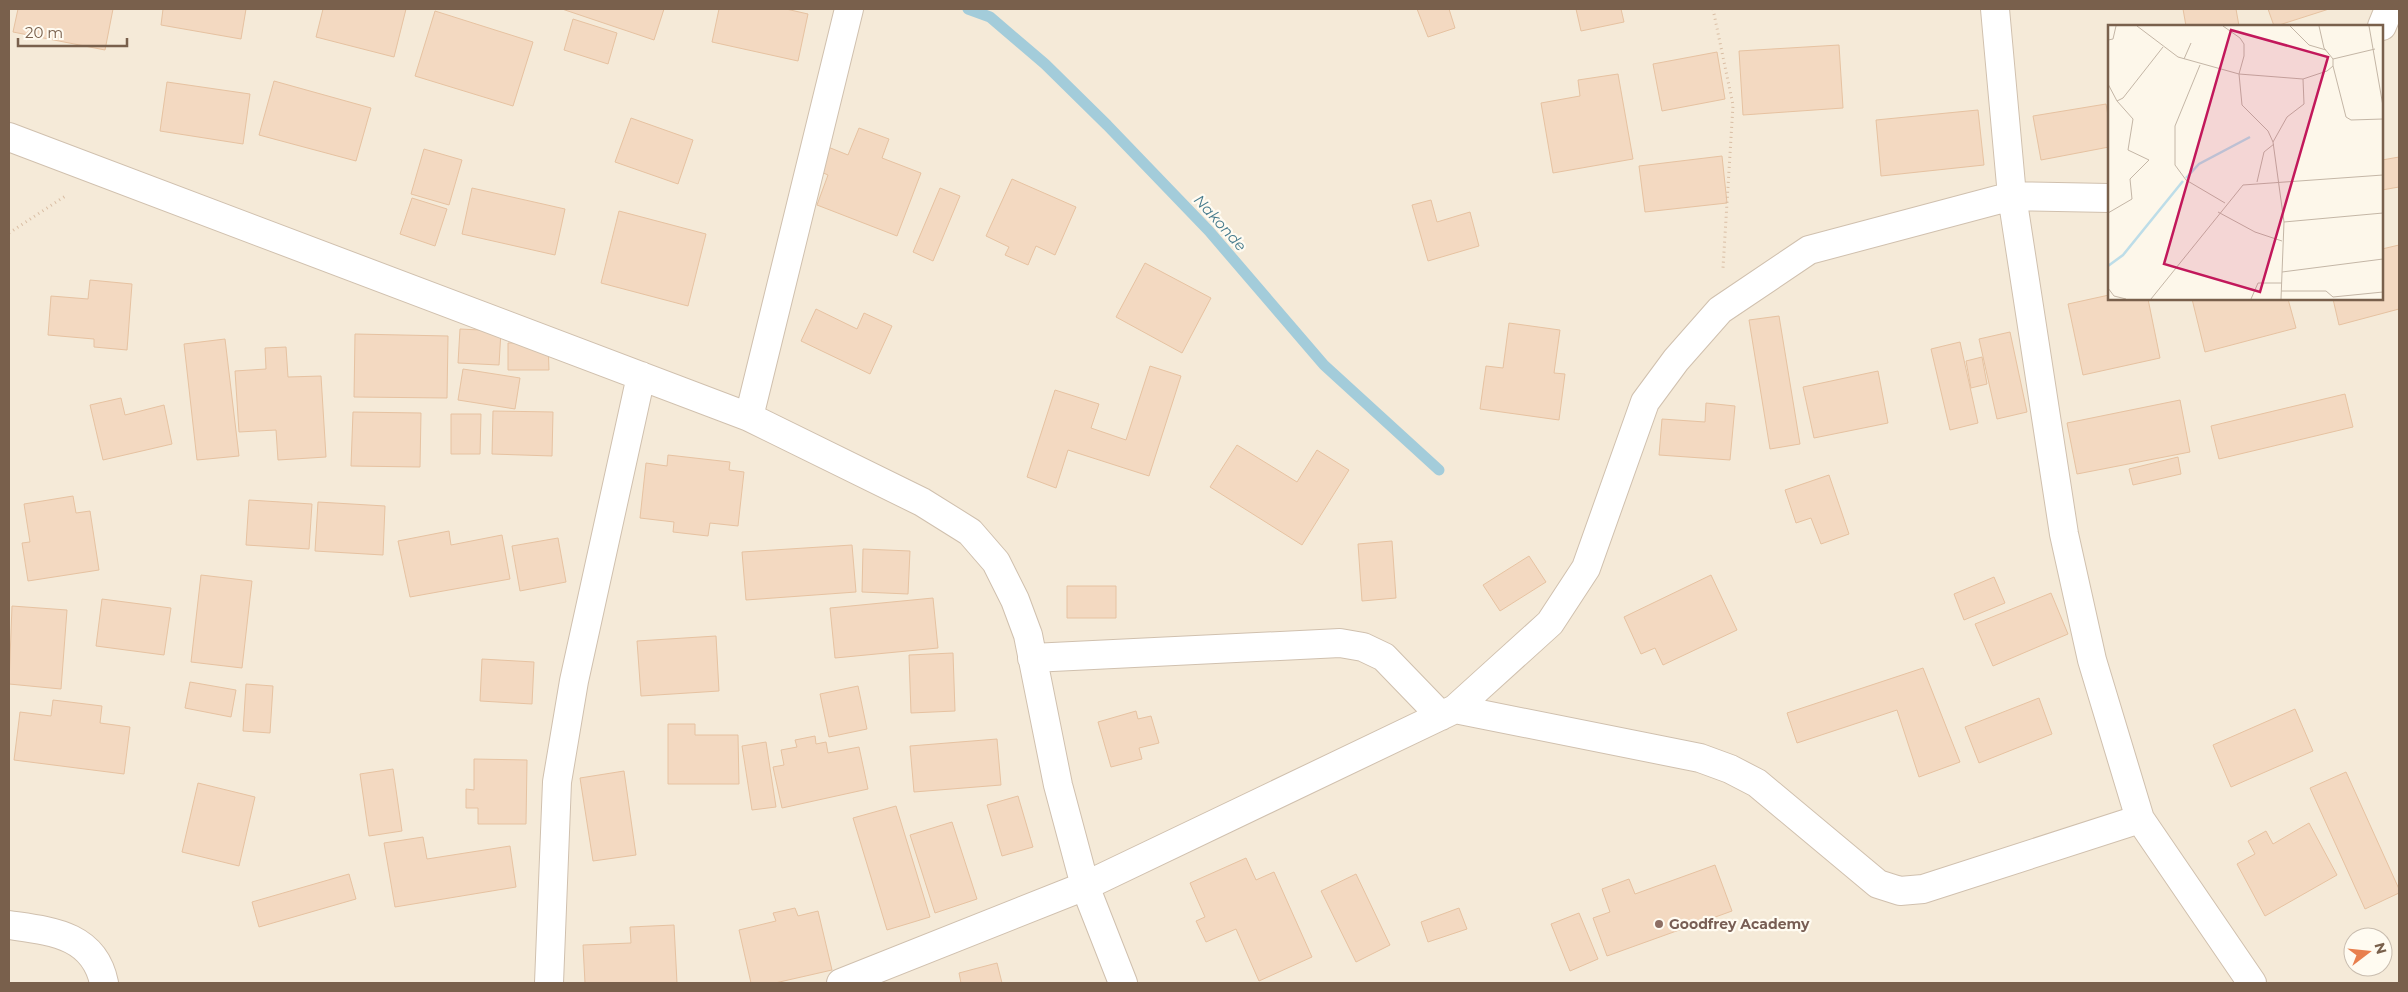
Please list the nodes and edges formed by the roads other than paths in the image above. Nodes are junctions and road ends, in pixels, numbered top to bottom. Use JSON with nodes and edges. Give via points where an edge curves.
{"nodes":[{"id":1,"x":849,"y":9,"type":"edge"},
{"id":2,"x":1995,"y":9,"type":"edge"},
{"id":3,"x":2390,"y":9,"type":"edge"},
{"id":4,"x":2382,"y":25,"type":"edge"},
{"id":5,"x":9,"y":137,"type":"edge"},
{"id":6,"x":2012,"y":196,"type":"junction"},
{"id":7,"x":2108,"y":198,"type":"edge"},
{"id":8,"x":641,"y":376,"type":"junction"},
{"id":9,"x":750,"y":417,"type":"junction"},
{"id":10,"x":1032,"y":658,"type":"junction"},
{"id":11,"x":1448,"y":712,"type":"junction"},
{"id":12,"x":2140,"y":818,"type":"junction"},
{"id":13,"x":1085,"y":886,"type":"junction"},
{"id":14,"x":9,"y":926,"type":"edge"},
{"id":15,"x":104,"y":983,"type":"edge"},
{"id":16,"x":549,"y":983,"type":"edge"},
{"id":17,"x":841,"y":983,"type":"edge"},
{"id":18,"x":1123,"y":983,"type":"edge"},
{"id":19,"x":2252,"y":983,"type":"edge"}],
"edges":[{"from":1,"to":9,"type":"street"},
{"from":2,"to":6,"type":"street"},
{"from":3,"to":4,"type":"street"},
{"from":5,"to":8,"type":"street"},
{"from":6,"to":7,"type":"street"},
{"from":6,"to":11,"type":"street","via":[[1809,250],[1720,310],[1676,360],[1645,402],[1586,568],[1550,624]]},
{"from":6,"to":12,"type":"street","via":[[2064,534],[2092,660]]},
{"from":8,"to":9,"type":"street"},
{"from":8,"to":16,"type":"street","via":[[574,681],[558,782]]},
{"from":9,"to":10,"type":"street","via":[[922,502],[970,532],[996,562],[1012,593],[1028,634]]},
{"from":10,"to":11,"type":"street","via":[[1340,643],[1363,647],[1384,657]]},
{"from":10,"to":13,"type":"street","via":[[1058,785]]},
{"from":11,"to":12,"type":"street","via":[[1700,758],[1730,769],[1757,783],[1878,884],[1900,891],[1923,889]]},
{"from":11,"to":13,"type":"street"},
{"from":12,"to":19,"type":"street"},
{"from":13,"to":17,"type":"street"},
{"from":13,"to":18,"type":"street"},
{"from":14,"to":15,"type":"street","via":[[55,932],[78,942],[101,968]]}]}
